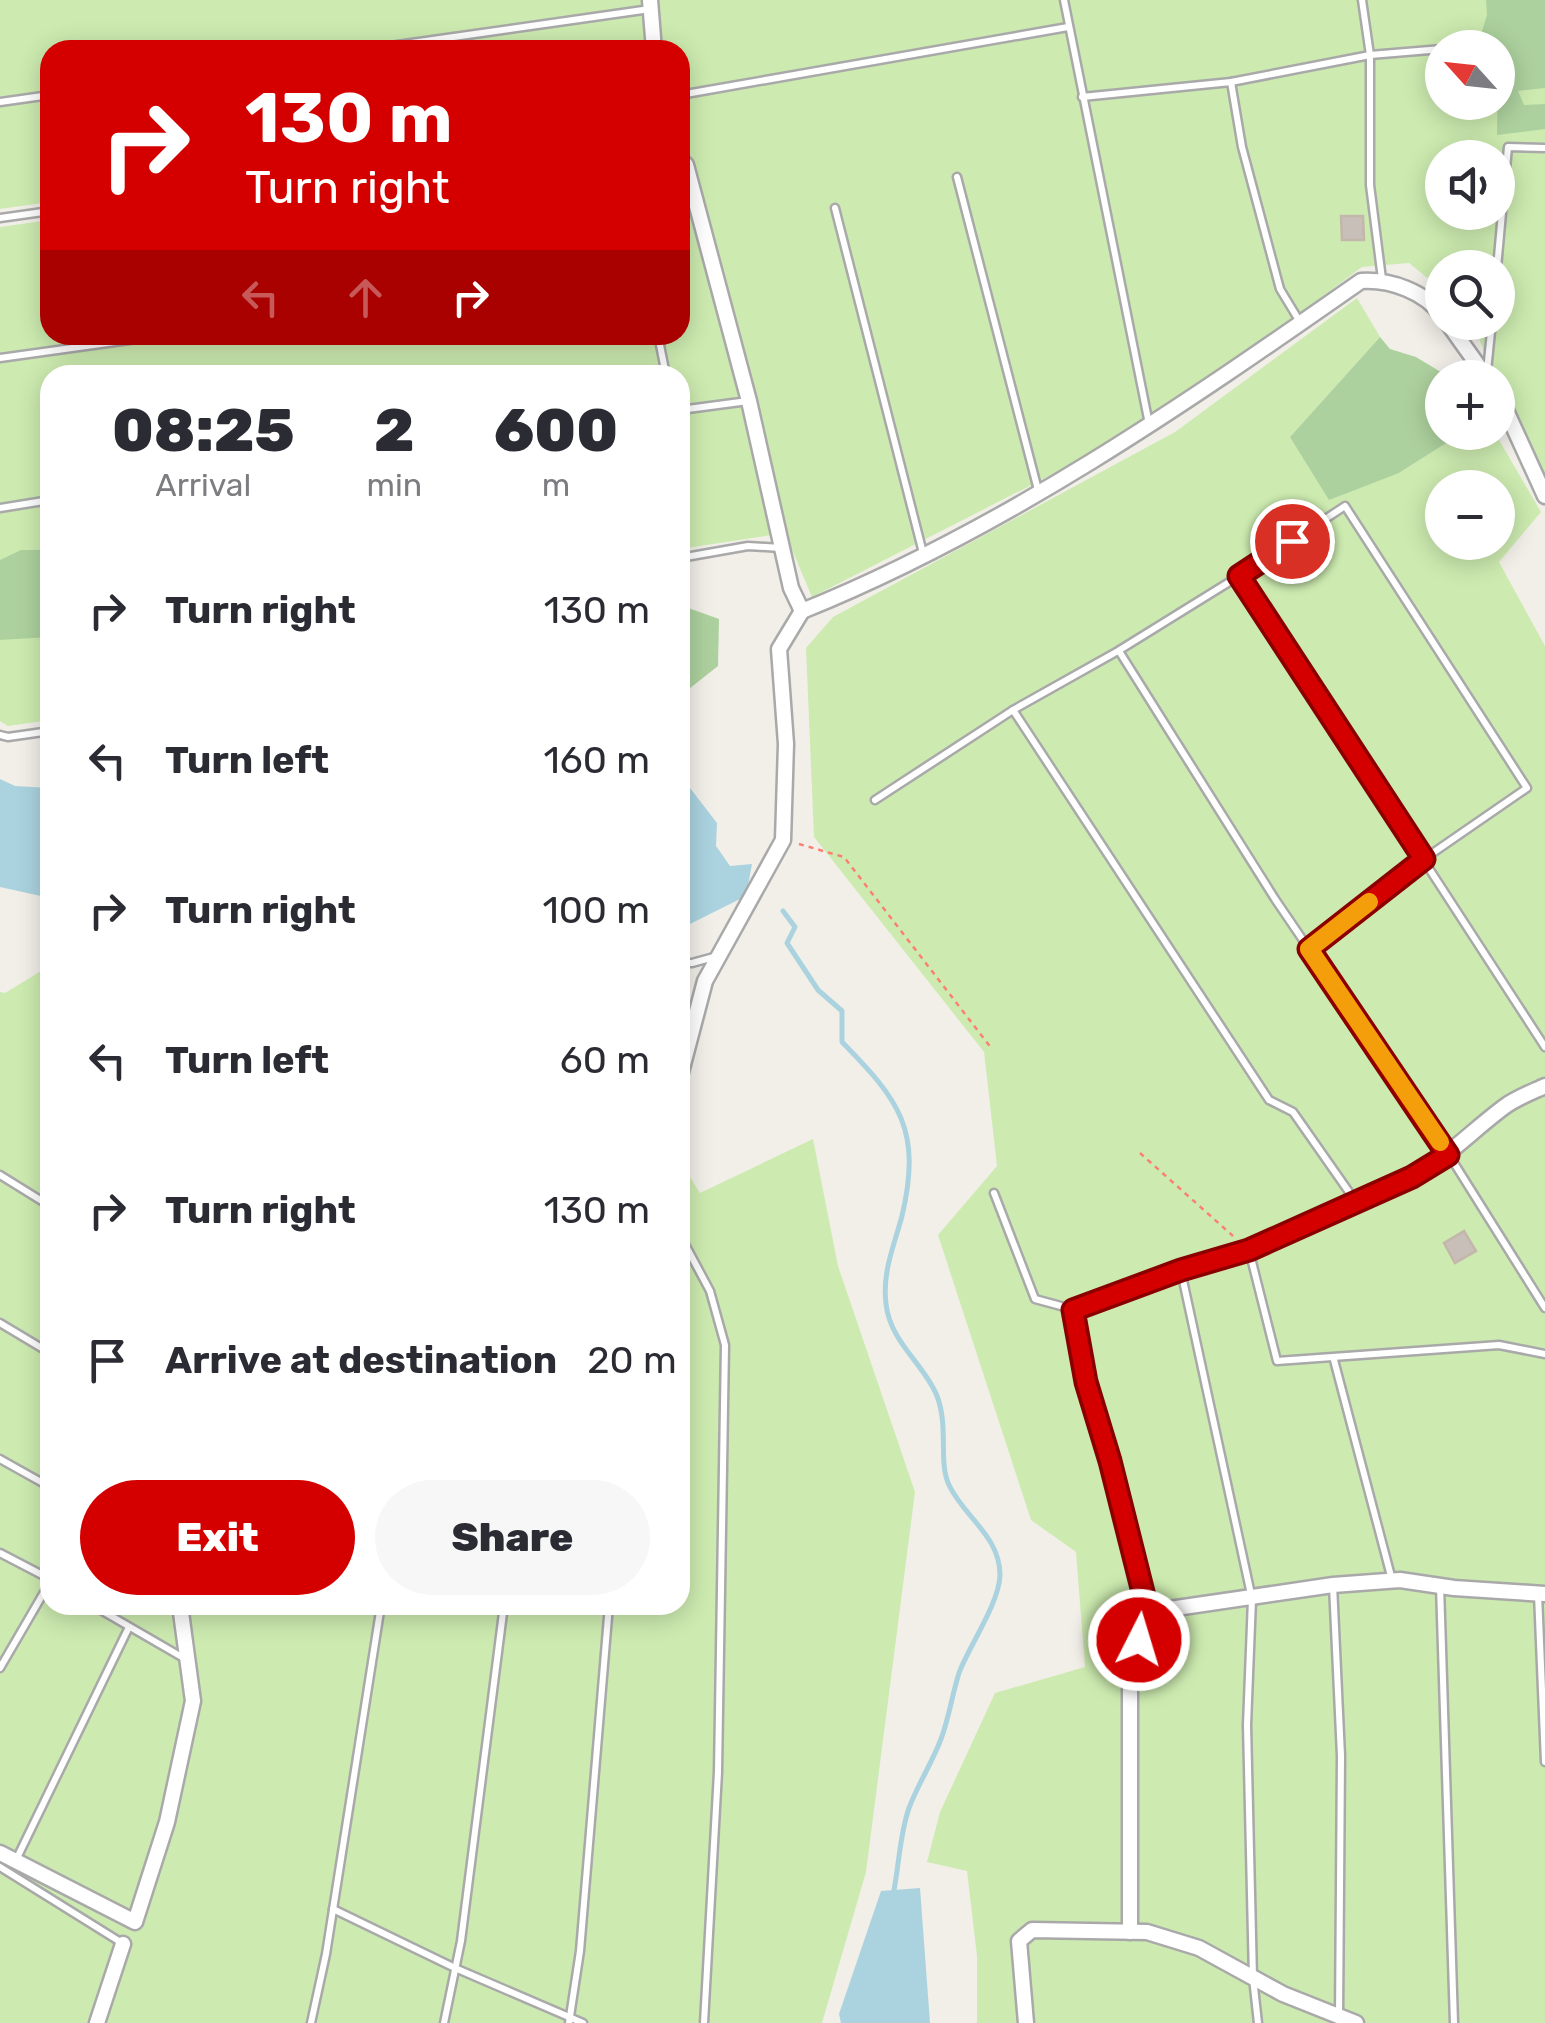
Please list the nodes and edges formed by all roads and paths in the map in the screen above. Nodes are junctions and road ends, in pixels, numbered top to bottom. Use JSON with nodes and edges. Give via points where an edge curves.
{"nodes":[{"id":1,"x":1064,"y":0,"type":"edge"},
{"id":2,"x":1362,"y":0,"type":"edge"},
{"id":3,"x":650,"y":4,"type":"edge"},
{"id":4,"x":1068,"y":27,"type":"junction"},
{"id":5,"x":425,"y":40,"type":"edge"},
{"id":6,"x":653,"y":40,"type":"edge"},
{"id":7,"x":1425,"y":50,"type":"edge"},
{"id":8,"x":1370,"y":55,"type":"junction"},
{"id":9,"x":1231,"y":82,"type":"junction"},
{"id":10,"x":690,"y":93,"type":"edge"},
{"id":11,"x":40,"y":96,"type":"edge"},
{"id":12,"x":1082,"y":98,"type":"junction"},
{"id":13,"x":0,"y":102,"type":"edge"},
{"id":14,"x":1545,"y":148,"type":"edge"},
{"id":15,"x":957,"y":177,"type":"dead end"},
{"id":16,"x":690,"y":187,"type":"edge"},
{"id":17,"x":835,"y":208,"type":"dead end"},
{"id":18,"x":40,"y":212,"type":"edge"},
{"id":19,"x":0,"y":218,"type":"edge"},
{"id":20,"x":1499,"y":250,"type":"edge"},
{"id":21,"x":1382,"y":279,"type":"junction"},
{"id":22,"x":1425,"y":298,"type":"edge"},
{"id":23,"x":1301,"y":323,"type":"junction"},
{"id":24,"x":93,"y":345,"type":"edge"},
{"id":25,"x":0,"y":358,"type":"edge"},
{"id":26,"x":749,"y":401,"type":"junction"},
{"id":27,"x":690,"y":409,"type":"edge"},
{"id":28,"x":1149,"y":425,"type":"junction"},
{"id":29,"x":1515,"y":430,"type":"edge"},
{"id":30,"x":1038,"y":492,"type":"junction"},
{"id":31,"x":1545,"y":496,"type":"edge"},
{"id":32,"x":40,"y":502,"type":"edge"},
{"id":33,"x":0,"y":508,"type":"edge"},
{"id":34,"x":782,"y":548,"type":"junction"},
{"id":35,"x":924,"y":554,"type":"junction"},
{"id":36,"x":690,"y":556,"type":"edge"},
{"id":37,"x":1239,"y":576,"type":"junction"},
{"id":38,"x":802,"y":611,"type":"junction"},
{"id":39,"x":1118,"y":651,"type":"junction"},
{"id":40,"x":1012,"y":710,"type":"junction"},
{"id":41,"x":40,"y":733,"type":"edge"},
{"id":42,"x":0,"y":735,"type":"edge"},
{"id":43,"x":875,"y":800,"type":"dead end"},
{"id":44,"x":783,"y":840,"type":"junction"},
{"id":45,"x":1424,"y":859,"type":"junction"},
{"id":46,"x":1309,"y":949,"type":"junction"},
{"id":47,"x":720,"y":956,"type":"junction"},
{"id":48,"x":690,"y":963,"type":"edge"},
{"id":49,"x":690,"y":1038,"type":"edge"},
{"id":50,"x":1545,"y":1048,"type":"edge"},
{"id":51,"x":992,"y":1049,"type":"dead end"},
{"id":52,"x":1545,"y":1086,"type":"edge"},
{"id":53,"x":1140,"y":1153,"type":"dead end"},
{"id":54,"x":1448,"y":1155,"type":"junction"},
{"id":55,"x":0,"y":1176,"type":"edge"},
{"id":56,"x":994,"y":1193,"type":"dead end"},
{"id":57,"x":40,"y":1200,"type":"edge"},
{"id":58,"x":1356,"y":1203,"type":"junction"},
{"id":59,"x":1249,"y":1250,"type":"junction"},
{"id":60,"x":690,"y":1254,"type":"edge"},
{"id":61,"x":1181,"y":1270,"type":"junction"},
{"id":62,"x":1545,"y":1308,"type":"edge"},
{"id":63,"x":1073,"y":1310,"type":"junction"},
{"id":64,"x":0,"y":1323,"type":"edge"},
{"id":65,"x":40,"y":1348,"type":"edge"},
{"id":66,"x":1545,"y":1354,"type":"edge"},
{"id":67,"x":1334,"y":1359,"type":"junction"},
{"id":68,"x":0,"y":1459,"type":"edge"},
{"id":69,"x":40,"y":1481,"type":"edge"},
{"id":70,"x":0,"y":1553,"type":"edge"},
{"id":71,"x":40,"y":1575,"type":"edge"},
{"id":72,"x":1392,"y":1581,"type":"junction"},
{"id":73,"x":1333,"y":1585,"type":"junction"},
{"id":74,"x":1440,"y":1586,"type":"junction"},
{"id":75,"x":1542,"y":1594,"type":"edge"},
{"id":76,"x":40,"y":1598,"type":"edge"},
{"id":77,"x":1252,"y":1599,"type":"junction"},
{"id":78,"x":1148,"y":1612,"type":"junction"},
{"id":79,"x":109,"y":1615,"type":"edge"},
{"id":80,"x":181,"y":1615,"type":"edge"},
{"id":81,"x":379,"y":1615,"type":"edge"},
{"id":82,"x":503,"y":1615,"type":"edge"},
{"id":83,"x":608,"y":1615,"type":"edge"},
{"id":84,"x":129,"y":1627,"type":"junction"},
{"id":85,"x":188,"y":1660,"type":"junction"},
{"id":86,"x":0,"y":1668,"type":"edge"},
{"id":87,"x":1545,"y":1762,"type":"edge"},
{"id":88,"x":0,"y":1853,"type":"edge"},
{"id":89,"x":15,"y":1862,"type":"junction"},
{"id":90,"x":0,"y":1867,"type":"edge"},
{"id":91,"x":332,"y":1908,"type":"junction"},
{"id":92,"x":1130,"y":1932,"type":"junction"},
{"id":93,"x":123,"y":1944,"type":"joint"},
{"id":94,"x":455,"y":1968,"type":"junction"},
{"id":95,"x":1254,"y":1978,"type":"junction"},
{"id":96,"x":1339,"y":2019,"type":"edge"},
{"id":97,"x":570,"y":2020,"type":"edge"},
{"id":98,"x":97,"y":2023,"type":"edge"},
{"id":99,"x":310,"y":2023,"type":"edge"},
{"id":100,"x":444,"y":2023,"type":"edge"},
{"id":101,"x":583,"y":2023,"type":"edge"},
{"id":102,"x":704,"y":2023,"type":"edge"},
{"id":103,"x":1026,"y":2023,"type":"edge"},
{"id":104,"x":1258,"y":2023,"type":"edge"},
{"id":105,"x":1356,"y":2023,"type":"edge"},
{"id":106,"x":1454,"y":2023,"type":"edge"}],
"edges":[{"from":1,"to":4,"type":"lane"},
{"from":2,"to":8,"type":"lane"},
{"from":3,"to":5,"type":"lane"},
{"from":3,"to":6,"type":"street"},
{"from":4,"to":10,"type":"lane"},
{"from":4,"to":12,"type":"lane"},
{"from":7,"to":8,"type":"lane"},
{"from":8,"to":9,"type":"lane"},
{"from":8,"to":21,"type":"lane","via":[[1370,186]]},
{"from":9,"to":12,"type":"lane"},
{"from":9,"to":23,"type":"lane","via":[[1280,288]]},
{"from":11,"to":13,"type":"lane"},
{"from":12,"to":28,"type":"lane"},
{"from":14,"to":20,"type":"lane","via":[[1508,146]]},
{"from":15,"to":30,"type":"lane"},
{"from":16,"to":26,"type":"street"},
{"from":17,"to":35,"type":"lane"},
{"from":18,"to":19,"type":"lane"},
{"from":21,"to":22,"type":"street"},
{"from":21,"to":23,"type":"street","via":[[1361,280]]},
{"from":23,"to":28,"type":"street"},
{"from":24,"to":25,"type":"lane"},
{"from":26,"to":27,"type":"lane"},
{"from":26,"to":34,"type":"street"},
{"from":28,"to":30,"type":"street"},
{"from":29,"to":31,"type":"street"},
{"from":30,"to":35,"type":"street"},
{"from":32,"to":33,"type":"lane"},
{"from":34,"to":36,"type":"lane","via":[[748,546]]},
{"from":34,"to":38,"type":"street"},
{"from":35,"to":38,"type":"street"},
{"from":37,"to":39,"type":"lane"},
{"from":37,"to":45,"type":"lane"},
{"from":37,"to":45,"type":"lane","via":[[1345,506],[1527,788]]},
{"from":38,"to":44,"type":"street","via":[[779,649],[786,744]]},
{"from":39,"to":40,"type":"lane"},
{"from":39,"to":46,"type":"lane"},
{"from":40,"to":43,"type":"lane"},
{"from":40,"to":58,"type":"lane","via":[[1268,1100],[1293,1112]]},
{"from":41,"to":42,"type":"lane"},
{"from":44,"to":47,"type":"street"},
{"from":44,"to":51,"type":"path","via":[[844,857]]},
{"from":45,"to":46,"type":"lane"},
{"from":45,"to":50,"type":"lane"},
{"from":46,"to":54,"type":"lane"},
{"from":47,"to":48,"type":"lane"},
{"from":47,"to":49,"type":"street","via":[[705,981]]},
{"from":52,"to":54,"type":"street","via":[[1507,1105]]},
{"from":53,"to":59,"type":"path"},
{"from":54,"to":58,"type":"street"},
{"from":54,"to":62,"type":"lane"},
{"from":55,"to":57,"type":"lane"},
{"from":56,"to":63,"type":"lane","via":[[1035,1299]]},
{"from":58,"to":59,"type":"street"},
{"from":59,"to":61,"type":"street"},
{"from":59,"to":67,"type":"lane","via":[[1277,1361]]},
{"from":60,"to":102,"type":"lane","via":[[726,1344],[718,1772]]},
{"from":61,"to":63,"type":"street"},
{"from":61,"to":77,"type":"lane"},
{"from":63,"to":78,"type":"street"},
{"from":64,"to":65,"type":"lane"},
{"from":66,"to":67,"type":"lane","via":[[1499,1345]]},
{"from":67,"to":72,"type":"lane"},
{"from":68,"to":69,"type":"lane"},
{"from":70,"to":71,"type":"lane"},
{"from":72,"to":73,"type":"street"},
{"from":72,"to":74,"type":"street"},
{"from":73,"to":77,"type":"street"},
{"from":73,"to":96,"type":"lane","via":[[1341,1756]]},
{"from":74,"to":75,"type":"street"},
{"from":74,"to":106,"type":"lane"},
{"from":75,"to":87,"type":"lane"},
{"from":76,"to":86,"type":"lane"},
{"from":77,"to":78,"type":"street"},
{"from":77,"to":95,"type":"lane","via":[[1247,1725]]},
{"from":78,"to":92,"type":"street","via":[[1130,1668]]},
{"from":79,"to":84,"type":"lane"},
{"from":80,"to":85,"type":"street"},
{"from":81,"to":91,"type":"lane"},
{"from":82,"to":94,"type":"lane"},
{"from":83,"to":97,"type":"lane"},
{"from":84,"to":85,"type":"lane"},
{"from":84,"to":89,"type":"lane"},
{"from":85,"to":89,"type":"street","via":[[193,1700],[167,1822],[136,1922]]},
{"from":88,"to":89,"type":"street"},
{"from":90,"to":93,"type":"lane"},
{"from":91,"to":94,"type":"lane"},
{"from":91,"to":99,"type":"lane"},
{"from":92,"to":95,"type":"street","via":[[1199,1948]]},
{"from":92,"to":103,"type":"street","via":[[1032,1930],[1019,1941]]},
{"from":93,"to":98,"type":"street"},
{"from":94,"to":97,"type":"lane"},
{"from":94,"to":100,"type":"lane"},
{"from":95,"to":96,"type":"street"},
{"from":95,"to":104,"type":"lane"},
{"from":96,"to":105,"type":"street"},
{"from":97,"to":101,"type":"lane"}]}
